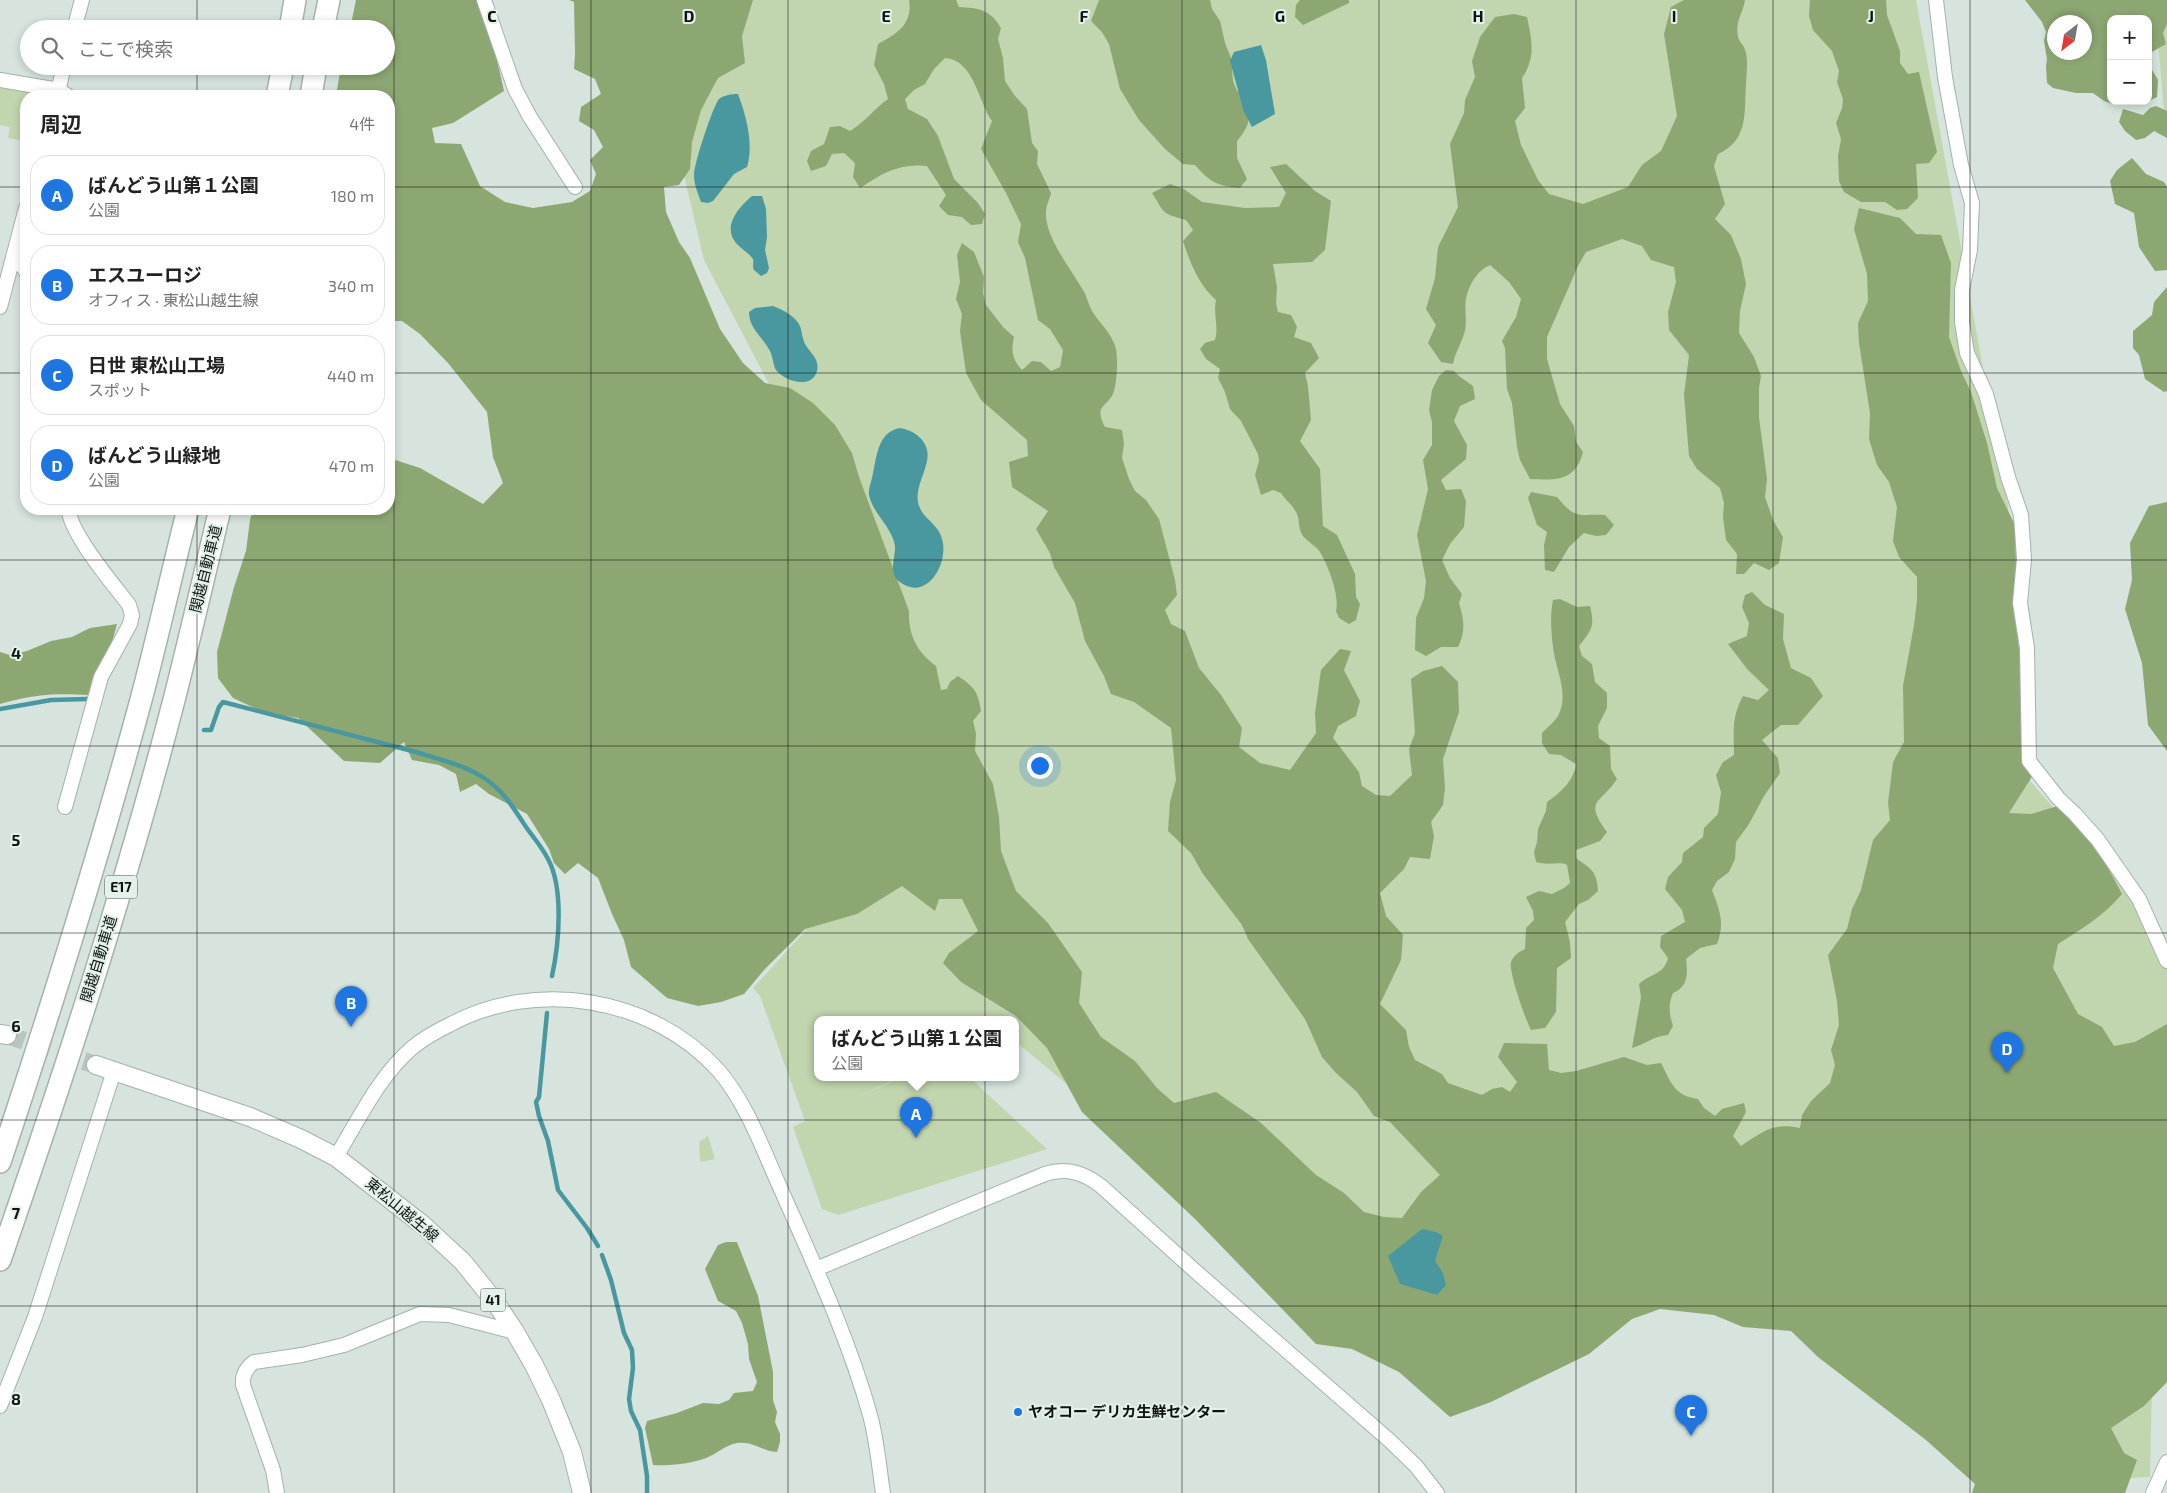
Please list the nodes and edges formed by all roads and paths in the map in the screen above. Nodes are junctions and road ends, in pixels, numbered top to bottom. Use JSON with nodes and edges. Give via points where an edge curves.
{"nodes":[{"id":1,"x":82,"y":0,"type":"edge"},
{"id":2,"x":295,"y":0,"type":"edge"},
{"id":3,"x":329,"y":0,"type":"edge"},
{"id":4,"x":484,"y":0,"type":"edge"},
{"id":5,"x":1936,"y":0,"type":"edge"},
{"id":6,"x":76,"y":20,"type":"edge"},
{"id":7,"x":292,"y":20,"type":"edge"},
{"id":8,"x":325,"y":20,"type":"edge"},
{"id":9,"x":63,"y":75,"type":"edge"},
{"id":10,"x":281,"y":75,"type":"edge"},
{"id":11,"x":314,"y":75,"type":"edge"},
{"id":12,"x":0,"y":80,"type":"edge"},
{"id":13,"x":44,"y":90,"type":"edge"},
{"id":14,"x":61,"y":90,"type":"edge"},
{"id":15,"x":278,"y":90,"type":"edge"},
{"id":16,"x":312,"y":90,"type":"edge"},
{"id":17,"x":575,"y":187,"type":"dead end"},
{"id":18,"x":20,"y":226,"type":"edge"},
{"id":19,"x":8,"y":262,"type":"edge"},
{"id":20,"x":20,"y":266,"type":"edge"},
{"id":21,"x":0,"y":307,"type":"edge"},
{"id":22,"x":68,"y":515,"type":"edge"},
{"id":23,"x":187,"y":515,"type":"edge"},
{"id":24,"x":219,"y":515,"type":"edge"},
{"id":25,"x":66,"y":807,"type":"dead end"},
{"id":26,"x":2167,"y":961,"type":"edge"},
{"id":27,"x":96,"y":1065,"type":"tunnel mouth"},
{"id":28,"x":114,"y":1071,"type":"junction"},
{"id":29,"x":336,"y":1157,"type":"junction"},
{"id":30,"x":0,"y":1162,"type":"edge"},
{"id":31,"x":0,"y":1260,"type":"edge"},
{"id":32,"x":816,"y":1269,"type":"junction"},
{"id":33,"x":515,"y":1332,"type":"junction"},
{"id":34,"x":0,"y":1406,"type":"edge"},
{"id":35,"x":2167,"y":1462,"type":"edge"},
{"id":36,"x":277,"y":1493,"type":"edge"},
{"id":37,"x":582,"y":1493,"type":"edge"},
{"id":38,"x":883,"y":1493,"type":"edge"},
{"id":39,"x":1437,"y":1493,"type":"edge"},
{"id":40,"x":2153,"y":1493,"type":"edge"}],
"edges":[{"from":1,"to":6,"type":"street"},
{"from":2,"to":7,"type":"highway"},
{"from":3,"to":8,"type":"highway"},
{"from":4,"to":17,"type":"street","via":[[515,89]]},
{"from":5,"to":26,"type":"street","via":[[1945,76],[1961,165],[1972,203],[1970,250],[1962,290],[1962,322],[1967,353],[1986,394],[2021,515],[2024,559],[2020,602],[2027,648],[2029,761],[2098,840],[2139,899]]},
{"from":9,"to":14,"type":"street"},
{"from":10,"to":15,"type":"highway"},
{"from":11,"to":16,"type":"highway"},
{"from":12,"to":13,"type":"street"},
{"from":18,"to":19,"type":"street"},
{"from":19,"to":20,"type":"street"},
{"from":19,"to":21,"type":"street"},
{"from":22,"to":25,"type":"street","via":[[81,539],[129,605],[132,615],[101,676]]},
{"from":23,"to":30,"type":"highway","number":"E17","via":[[141,699],[94,865]]},
{"from":24,"to":31,"type":"highway","name":"関越自動車道","number":"E17","via":[[174,700],[125,876]]},
{"from":27,"to":28,"type":"main road","name":"東松山越生線","number":"41"},
{"from":28,"to":29,"type":"main road","name":"東松山越生線","number":"41","via":[[250,1117]]},
{"from":28,"to":34,"type":"street","via":[[34,1317]]},
{"from":29,"to":32,"type":"street","via":[[384,1079],[414,1046],[472,1012],[555,999],[620,1009],[677,1034],[719,1072],[741,1103]]},
{"from":29,"to":33,"type":"main road","name":"東松山越生線","number":"41","via":[[383,1192],[463,1262]]},
{"from":32,"to":38,"type":"street","via":[[847,1345],[870,1416]]},
{"from":32,"to":39,"type":"street","via":[[1045,1174],[1078,1172],[1102,1186],[1389,1440],[1416,1466]]},
{"from":33,"to":36,"type":"street","via":[[449,1314],[420,1314],[344,1345],[254,1362],[242,1379],[243,1385],[273,1470]]},
{"from":33,"to":37,"type":"main road","name":"東松山越生線","number":"41","via":[[551,1400],[572,1452]]},
{"from":35,"to":40,"type":"street"}]}
